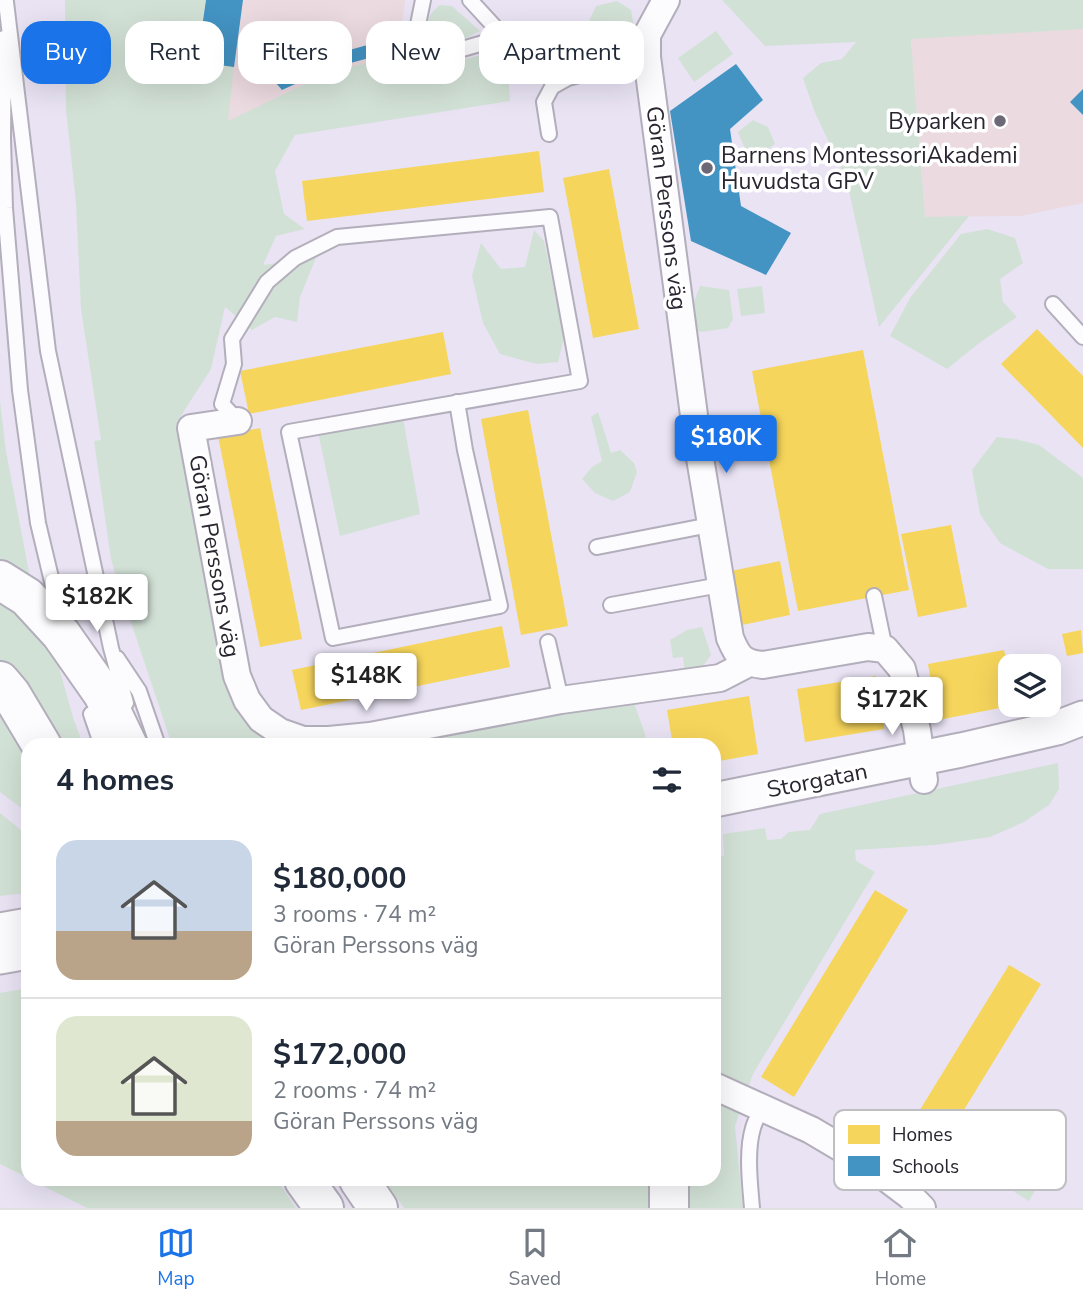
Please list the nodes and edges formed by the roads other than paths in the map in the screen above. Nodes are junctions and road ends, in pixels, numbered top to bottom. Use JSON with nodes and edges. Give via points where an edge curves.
{"nodes":[{"id":1,"x":423,"y":0,"type":"edge"},
{"id":2,"x":470,"y":0,"type":"edge"},
{"id":3,"x":666,"y":0,"type":"edge"},
{"id":4,"x":6,"y":1,"type":"edge"},
{"id":5,"x":489,"y":21,"type":"edge"},
{"id":6,"x":0,"y":40,"type":"edge"},
{"id":7,"x":479,"y":44,"type":"edge"},
{"id":8,"x":644,"y":46,"type":"edge"},
{"id":9,"x":647,"y":46,"type":"junction"},
{"id":10,"x":549,"y":134,"type":"dead end"},
{"id":11,"x":1053,"y":304,"type":"dead end"},
{"id":12,"x":1083,"y":337,"type":"edge"},
{"id":13,"x":457,"y":402,"type":"junction"},
{"id":14,"x":238,"y":421,"type":"joint"},
{"id":15,"x":763,"y":432,"type":"dead end"},
{"id":16,"x":698,"y":446,"type":"junction"},
{"id":17,"x":710,"y":525,"type":"junction"},
{"id":18,"x":597,"y":547,"type":"dead end"},
{"id":19,"x":0,"y":580,"type":"edge"},
{"id":20,"x":720,"y":585,"type":"junction"},
{"id":21,"x":874,"y":596,"type":"dead end"},
{"id":22,"x":611,"y":605,"type":"dead end"},
{"id":23,"x":59,"y":611,"type":"dead end"},
{"id":24,"x":548,"y":642,"type":"dead end"},
{"id":25,"x":111,"y":648,"type":"junction"},
{"id":26,"x":885,"y":649,"type":"junction"},
{"id":27,"x":747,"y":664,"type":"junction"},
{"id":28,"x":0,"y":681,"type":"edge"},
{"id":29,"x":561,"y":700,"type":"junction"},
{"id":30,"x":91,"y":714,"type":"dead end"},
{"id":31,"x":1083,"y":718,"type":"edge"},
{"id":32,"x":37,"y":738,"type":"edge"},
{"id":33,"x":99,"y":738,"type":"edge"},
{"id":34,"x":124,"y":738,"type":"edge"},
{"id":35,"x":135,"y":738,"type":"edge"},
{"id":36,"x":155,"y":738,"type":"edge"},
{"id":37,"x":297,"y":738,"type":"edge"},
{"id":38,"x":350,"y":738,"type":"edge"},
{"id":39,"x":1083,"y":740,"type":"edge"},
{"id":40,"x":923,"y":769,"type":"junction"},
{"id":41,"x":721,"y":799,"type":"edge"},
{"id":42,"x":721,"y":818,"type":"edge"},
{"id":43,"x":21,"y":926,"type":"edge"},
{"id":44,"x":0,"y":930,"type":"edge"},
{"id":45,"x":21,"y":953,"type":"edge"},
{"id":46,"x":0,"y":957,"type":"edge"},
{"id":47,"x":721,"y":1089,"type":"edge"},
{"id":48,"x":762,"y":1107,"type":"junction"},
{"id":49,"x":834,"y":1144,"type":"edge"},
{"id":50,"x":308,"y":1186,"type":"edge"},
{"id":51,"x":363,"y":1186,"type":"edge"},
{"id":52,"x":669,"y":1186,"type":"edge"},
{"id":53,"x":902,"y":1190,"type":"edge"},
{"id":54,"x":324,"y":1208,"type":"edge"},
{"id":55,"x":378,"y":1208,"type":"edge"},
{"id":56,"x":669,"y":1208,"type":"edge"},
{"id":57,"x":752,"y":1208,"type":"edge"},
{"id":58,"x":922,"y":1208,"type":"edge"}],
"edges":[{"from":1,"to":7,"type":"lane","via":[[410,64]]},
{"from":2,"to":5,"type":"lane"},
{"from":3,"to":9,"type":"street"},
{"from":4,"to":6,"type":"lane"},
{"from":4,"to":23,"type":"lane","via":[[2,63],[5,208],[20,390],[38,523]]},
{"from":4,"to":25,"type":"lane","via":[[48,351]]},
{"from":8,"to":9,"type":"lane"},
{"from":9,"to":10,"type":"lane","via":[[552,87],[544,102]]},
{"from":9,"to":16,"type":"street","name":"Göran Perssons väg"},
{"from":11,"to":12,"type":"lane"},
{"from":13,"to":13,"type":"lane","name":"Göran Perssons väg","via":[[500,606],[333,638],[289,432]]},
{"from":13,"to":14,"type":"lane","name":"Göran Perssons väg","via":[[580,381],[550,216],[337,237],[295,258],[267,282],[232,339],[234,364],[222,404]]},
{"from":14,"to":37,"type":"street","name":"Göran Perssons väg","via":[[191,428],[237,676],[261,719]]},
{"from":15,"to":16,"type":"lane"},
{"from":16,"to":17,"type":"street","name":"Göran Perssons väg"},
{"from":17,"to":18,"type":"lane"},
{"from":17,"to":20,"type":"street","name":"Göran Perssons väg"},
{"from":19,"to":34,"type":"main road","via":[[27,597],[61,634],[103,694]]},
{"from":20,"to":22,"type":"lane"},
{"from":20,"to":27,"type":"street","name":"Göran Perssons väg","via":[[730,638]]},
{"from":21,"to":26,"type":"lane"},
{"from":24,"to":29,"type":"lane"},
{"from":25,"to":35,"type":"lane"},
{"from":25,"to":36,"type":"lane","via":[[139,691]]},
{"from":26,"to":27,"type":"street","name":"Göran Perssons väg","via":[[868,647],[763,666]]},
{"from":26,"to":40,"type":"street","via":[[902,669]]},
{"from":27,"to":29,"type":"street","name":"Göran Perssons väg","via":[[720,678]]},
{"from":28,"to":32,"type":"main road"},
{"from":29,"to":38,"type":"street","name":"Göran Perssons väg"},
{"from":30,"to":33,"type":"lane"},
{"from":31,"to":40,"type":"street","name":"Storgatan"},
{"from":39,"to":40,"type":"street","name":"Storgatan","via":[[1013,761]]},
{"from":40,"to":41,"type":"street","name":"Storgatan"},
{"from":40,"to":42,"type":"street","name":"Storgatan"},
{"from":43,"to":44,"type":"street"},
{"from":45,"to":46,"type":"street"},
{"from":47,"to":48,"type":"street"},
{"from":48,"to":49,"type":"street"},
{"from":48,"to":57,"type":"lane","via":[[751,1148]]},
{"from":50,"to":54,"type":"main road"},
{"from":51,"to":55,"type":"main road"},
{"from":52,"to":56,"type":"main road"},
{"from":53,"to":58,"type":"street"}]}
